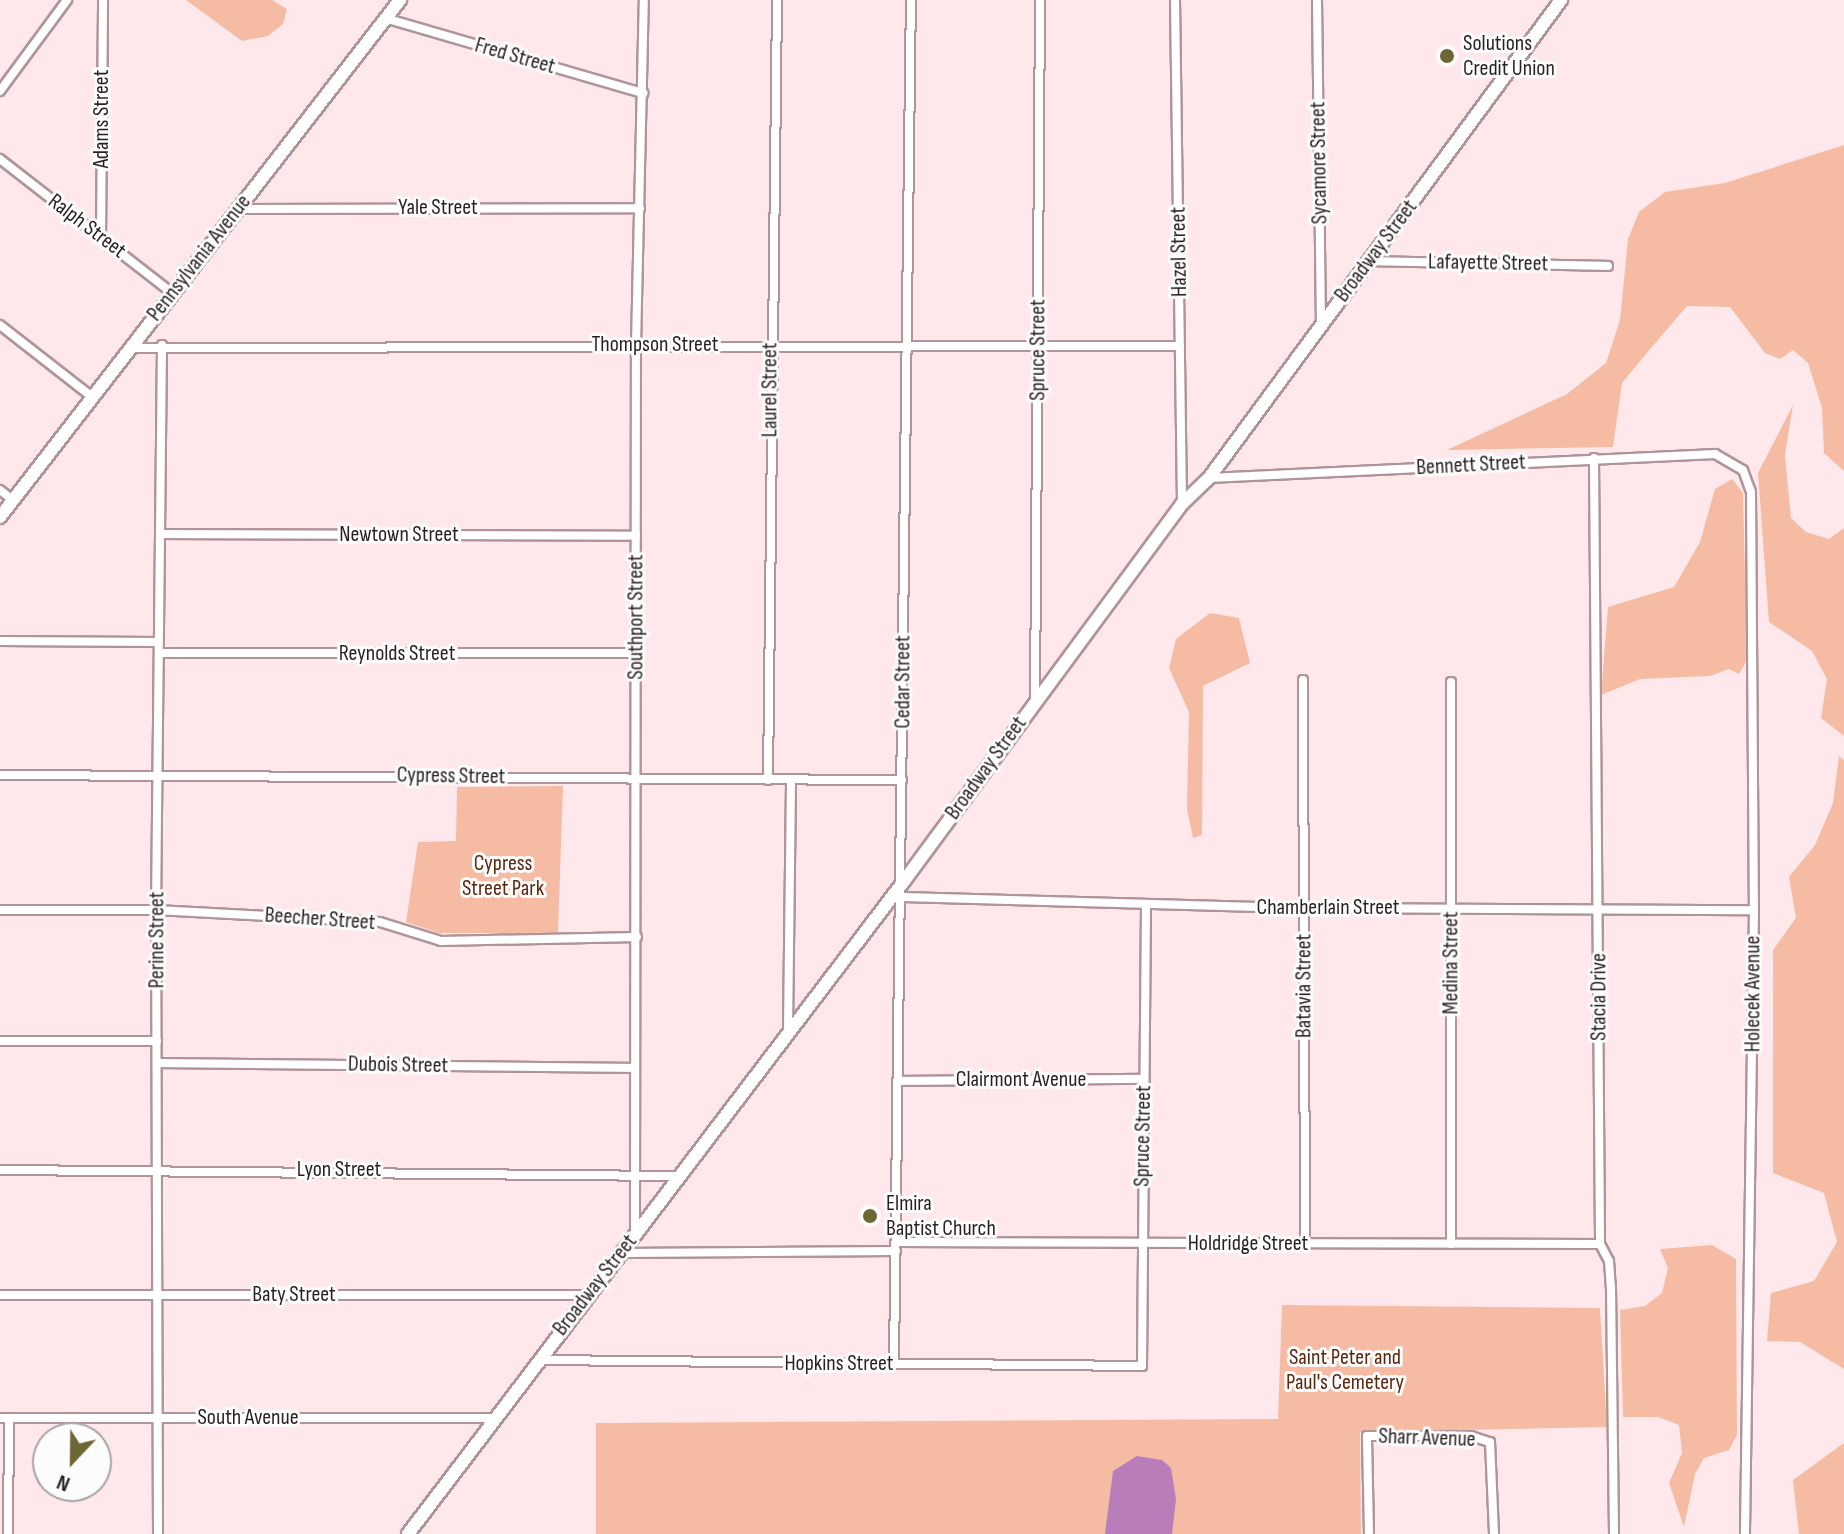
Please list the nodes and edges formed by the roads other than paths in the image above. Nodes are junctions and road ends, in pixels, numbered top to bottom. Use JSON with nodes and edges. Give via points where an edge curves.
{"nodes":[{"id":1,"x":67,"y":0,"type":"edge"},
{"id":2,"x":103,"y":0,"type":"edge"},
{"id":3,"x":400,"y":0,"type":"edge"},
{"id":4,"x":644,"y":0,"type":"edge"},
{"id":5,"x":777,"y":0,"type":"edge"},
{"id":6,"x":911,"y":0,"type":"edge"},
{"id":7,"x":1040,"y":0,"type":"edge"},
{"id":8,"x":1175,"y":0,"type":"edge"},
{"id":9,"x":1317,"y":0,"type":"edge"},
{"id":10,"x":1561,"y":0,"type":"edge"},
{"id":11,"x":388,"y":19,"type":"junction"},
{"id":12,"x":0,"y":91,"type":"edge"},
{"id":13,"x":643,"y":93,"type":"junction"},
{"id":14,"x":0,"y":159,"type":"edge"},
{"id":15,"x":640,"y":208,"type":"junction"},
{"id":16,"x":236,"y":209,"type":"junction"},
{"id":17,"x":101,"y":237,"type":"junction"},
{"id":18,"x":1369,"y":261,"type":"junction"},
{"id":19,"x":1608,"y":266,"type":"dead end"},
{"id":20,"x":172,"y":293,"type":"junction"},
{"id":21,"x":0,"y":325,"type":"edge"},
{"id":22,"x":1321,"y":325,"type":"junction"},
{"id":23,"x":1038,"y":344,"type":"junction"},
{"id":24,"x":162,"y":345,"type":"junction"},
{"id":25,"x":636,"y":345,"type":"junction"},
{"id":26,"x":770,"y":346,"type":"junction"},
{"id":27,"x":904,"y":346,"type":"junction"},
{"id":28,"x":1180,"y":346,"type":"junction"},
{"id":29,"x":130,"y":348,"type":"junction"},
{"id":30,"x":92,"y":397,"type":"junction"},
{"id":31,"x":1594,"y":458,"type":"junction"},
{"id":32,"x":1732,"y":460,"type":"joint"},
{"id":33,"x":1209,"y":478,"type":"junction"},
{"id":34,"x":0,"y":490,"type":"edge"},
{"id":35,"x":13,"y":500,"type":"junction"},
{"id":36,"x":1182,"y":504,"type":"junction"},
{"id":37,"x":0,"y":517,"type":"edge"},
{"id":38,"x":161,"y":534,"type":"junction"},
{"id":39,"x":636,"y":536,"type":"junction"},
{"id":40,"x":0,"y":641,"type":"edge"},
{"id":41,"x":158,"y":642,"type":"junction"},
{"id":42,"x":159,"y":653,"type":"junction"},
{"id":43,"x":636,"y":653,"type":"junction"},
{"id":44,"x":1303,"y":680,"type":"dead end"},
{"id":45,"x":1451,"y":682,"type":"dead end"},
{"id":46,"x":1035,"y":701,"type":"junction"},
{"id":47,"x":160,"y":773,"type":"junction"},
{"id":48,"x":0,"y":775,"type":"edge"},
{"id":49,"x":635,"y":778,"type":"junction"},
{"id":50,"x":768,"y":780,"type":"junction"},
{"id":51,"x":791,"y":780,"type":"junction"},
{"id":52,"x":902,"y":780,"type":"junction"},
{"id":53,"x":904,"y":881,"type":"junction"},
{"id":54,"x":903,"y":897,"type":"junction"},
{"id":55,"x":1146,"y":906,"type":"junction"},
{"id":56,"x":1303,"y":908,"type":"junction"},
{"id":57,"x":1451,"y":908,"type":"junction"},
{"id":58,"x":1598,"y":909,"type":"junction"},
{"id":59,"x":0,"y":910,"type":"edge"},
{"id":60,"x":156,"y":910,"type":"junction"},
{"id":61,"x":1754,"y":910,"type":"junction"},
{"id":62,"x":637,"y":937,"type":"junction"},
{"id":63,"x":788,"y":1029,"type":"junction"},
{"id":64,"x":0,"y":1041,"type":"edge"},
{"id":65,"x":157,"y":1041,"type":"junction"},
{"id":66,"x":160,"y":1063,"type":"junction"},
{"id":67,"x":635,"y":1068,"type":"junction"},
{"id":68,"x":1144,"y":1079,"type":"junction"},
{"id":69,"x":898,"y":1081,"type":"junction"},
{"id":70,"x":157,"y":1169,"type":"junction"},
{"id":71,"x":0,"y":1170,"type":"edge"},
{"id":72,"x":635,"y":1172,"type":"junction"},
{"id":73,"x":678,"y":1176,"type":"junction"},
{"id":74,"x":635,"y":1234,"type":"junction"},
{"id":75,"x":1142,"y":1243,"type":"junction"},
{"id":76,"x":1305,"y":1244,"type":"junction"},
{"id":77,"x":1451,"y":1244,"type":"junction"},
{"id":78,"x":1600,"y":1244,"type":"junction"},
{"id":79,"x":896,"y":1247,"type":"junction"},
{"id":80,"x":621,"y":1252,"type":"junction"},
{"id":81,"x":0,"y":1295,"type":"edge"},
{"id":82,"x":158,"y":1295,"type":"junction"},
{"id":83,"x":589,"y":1295,"type":"junction"},
{"id":84,"x":537,"y":1360,"type":"junction"},
{"id":85,"x":894,"y":1363,"type":"junction"},
{"id":86,"x":1142,"y":1366,"type":"joint"},
{"id":87,"x":157,"y":1417,"type":"junction"},
{"id":88,"x":4,"y":1418,"type":"edge"},
{"id":89,"x":495,"y":1418,"type":"junction"},
{"id":90,"x":8,"y":1534,"type":"edge"},
{"id":91,"x":158,"y":1534,"type":"edge"},
{"id":92,"x":408,"y":1534,"type":"edge"},
{"id":93,"x":1369,"y":1534,"type":"edge"},
{"id":94,"x":1494,"y":1534,"type":"edge"},
{"id":95,"x":1614,"y":1534,"type":"edge"},
{"id":96,"x":1745,"y":1534,"type":"edge"}],
"edges":[{"from":1,"to":12,"type":"street"},
{"from":2,"to":17,"type":"street","name":"Adams Street"},
{"from":3,"to":11,"type":"street","name":"Pennsylvania Avenue"},
{"from":4,"to":13,"type":"street","name":"Southport Street"},
{"from":5,"to":26,"type":"street","name":"Laurel Street"},
{"from":6,"to":27,"type":"street","name":"Cedar Street"},
{"from":7,"to":23,"type":"street","name":"Spruce Street"},
{"from":8,"to":28,"type":"street","name":"Hazel Street"},
{"from":9,"to":22,"type":"street","name":"Sycamore Street"},
{"from":10,"to":18,"type":"street","name":"Broadway Street"},
{"from":11,"to":13,"type":"street","name":"Fred Street"},
{"from":11,"to":16,"type":"street","name":"Pennsylvania Avenue"},
{"from":13,"to":15,"type":"street","name":"Southport Street"},
{"from":14,"to":17,"type":"street","name":"Ralph Street"},
{"from":15,"to":16,"type":"street","name":"Yale Street"},
{"from":15,"to":25,"type":"street","name":"Southport Street"},
{"from":16,"to":20,"type":"street","name":"Pennsylvania Avenue"},
{"from":17,"to":20,"type":"street","name":"Ralph Street"},
{"from":18,"to":19,"type":"street","name":"Lafayette Street"},
{"from":18,"to":22,"type":"street","name":"Broadway Street"},
{"from":20,"to":29,"type":"street","name":"Pennsylvania Avenue"},
{"from":21,"to":30,"type":"street"},
{"from":22,"to":33,"type":"street","name":"Broadway Street"},
{"from":23,"to":27,"type":"street","name":"Thompson Street"},
{"from":23,"to":28,"type":"street","name":"Thompson Street"},
{"from":23,"to":46,"type":"street","name":"Spruce Street"},
{"from":24,"to":25,"type":"street","name":"Thompson Street"},
{"from":24,"to":29,"type":"street","name":"Thompson Street"},
{"from":24,"to":38,"type":"street","name":"Perine Street"},
{"from":25,"to":26,"type":"street","name":"Thompson Street"},
{"from":25,"to":39,"type":"street","name":"Southport Street"},
{"from":26,"to":27,"type":"street","name":"Thompson Street"},
{"from":26,"to":50,"type":"street","name":"Laurel Street"},
{"from":27,"to":52,"type":"street","name":"Cedar Street"},
{"from":28,"to":36,"type":"street","name":"Hazel Street"},
{"from":29,"to":30,"type":"street","name":"Pennsylvania Avenue"},
{"from":30,"to":35,"type":"street","name":"Pennsylvania Avenue"},
{"from":31,"to":32,"type":"street","name":"Bennett Street","via":[[1715,454]]},
{"from":31,"to":33,"type":"street","name":"Bennett Street"},
{"from":31,"to":58,"type":"street","name":"Stacia Drive"},
{"from":32,"to":61,"type":"street","name":"Holecek Avenue","via":[[1743,470],[1751,492]]},
{"from":33,"to":36,"type":"street","name":"Broadway Street"},
{"from":34,"to":35,"type":"street"},
{"from":35,"to":37,"type":"street","name":"Pennsylvania Avenue"},
{"from":36,"to":46,"type":"street","name":"Broadway Street"},
{"from":38,"to":39,"type":"street","name":"Newtown Street"},
{"from":38,"to":41,"type":"street","name":"Perine Street"},
{"from":39,"to":43,"type":"street","name":"Southport Street"},
{"from":40,"to":41,"type":"street"},
{"from":41,"to":42,"type":"street","name":"Perine Street"},
{"from":42,"to":43,"type":"street","name":"Reynolds Street"},
{"from":42,"to":47,"type":"street","name":"Perine Street"},
{"from":43,"to":49,"type":"street","name":"Southport Street"},
{"from":44,"to":56,"type":"street","name":"Batavia Street"},
{"from":45,"to":57,"type":"street","name":"Medina Street"},
{"from":46,"to":53,"type":"street","name":"Broadway Street"},
{"from":47,"to":48,"type":"street","name":"Cypress Street"},
{"from":47,"to":49,"type":"street","name":"Cypress Street"},
{"from":47,"to":60,"type":"street","name":"Perine Street"},
{"from":49,"to":50,"type":"street","name":"Cypress Street"},
{"from":49,"to":62,"type":"street","name":"Southport Street"},
{"from":50,"to":51,"type":"street","name":"Cypress Street"},
{"from":51,"to":52,"type":"street","name":"Cypress Street"},
{"from":51,"to":63,"type":"street"},
{"from":52,"to":53,"type":"street","name":"Cedar Street"},
{"from":53,"to":54,"type":"street","name":"Cedar Street"},
{"from":53,"to":63,"type":"street","name":"Broadway Street"},
{"from":54,"to":55,"type":"street","name":"Chamberlain Street"},
{"from":54,"to":69,"type":"street","name":"Cedar Street"},
{"from":55,"to":56,"type":"street","name":"Chamberlain Street"},
{"from":55,"to":68,"type":"street","name":"Spruce Street"},
{"from":56,"to":57,"type":"street","name":"Chamberlain Street"},
{"from":56,"to":76,"type":"street","name":"Batavia Street"},
{"from":57,"to":58,"type":"street","name":"Chamberlain Street"},
{"from":57,"to":77,"type":"street","name":"Medina Street"},
{"from":58,"to":61,"type":"street","name":"Chamberlain Street"},
{"from":58,"to":78,"type":"street","name":"Stacia Drive"},
{"from":59,"to":60,"type":"street","name":"Beecher Street"},
{"from":60,"to":62,"type":"street","name":"Beecher Street","via":[[380,922],[441,941]]},
{"from":60,"to":65,"type":"street","name":"Perine Street"},
{"from":61,"to":96,"type":"street","name":"Holecek Avenue"},
{"from":62,"to":67,"type":"street","name":"Southport Street"},
{"from":63,"to":73,"type":"street","name":"Broadway Street"},
{"from":64,"to":65,"type":"street"},
{"from":65,"to":66,"type":"street","name":"Perine Street"},
{"from":66,"to":67,"type":"street","name":"Dubois Street"},
{"from":66,"to":70,"type":"street","name":"Perine Street"},
{"from":67,"to":72,"type":"street","name":"Southport Street"},
{"from":68,"to":69,"type":"street","name":"Clairmont Avenue"},
{"from":68,"to":75,"type":"street","name":"Spruce Street"},
{"from":69,"to":79,"type":"street","name":"Cedar Street"},
{"from":70,"to":71,"type":"street","name":"Lyon Street"},
{"from":70,"to":72,"type":"street","name":"Lyon Street"},
{"from":70,"to":82,"type":"street","name":"Perine Street"},
{"from":72,"to":73,"type":"street","name":"Lyon Street"},
{"from":72,"to":74,"type":"street","name":"Southport Street"},
{"from":73,"to":74,"type":"street","name":"Broadway Street"},
{"from":74,"to":80,"type":"street","name":"Broadway Street"},
{"from":75,"to":76,"type":"street","name":"Holdridge Street"},
{"from":75,"to":79,"type":"street","name":"Holdridge Street"},
{"from":75,"to":86,"type":"street","name":"Spruce Street"},
{"from":76,"to":77,"type":"street","name":"Holdridge Street"},
{"from":77,"to":78,"type":"street","name":"Holdridge Street"},
{"from":78,"to":95,"type":"street","name":"Stacia Drive","via":[[1609,1261],[1611,1287]]},
{"from":79,"to":80,"type":"street","name":"Holdridge Street"},
{"from":79,"to":85,"type":"street","name":"Cedar Street"},
{"from":80,"to":83,"type":"street","name":"Broadway Street"},
{"from":81,"to":82,"type":"street","name":"Baty Street"},
{"from":82,"to":83,"type":"street","name":"Baty Street"},
{"from":82,"to":87,"type":"street","name":"Perine Street"},
{"from":83,"to":84,"type":"street","name":"Broadway Street"},
{"from":84,"to":85,"type":"street","name":"Hopkins Street"},
{"from":84,"to":89,"type":"street","name":"Broadway Street"},
{"from":85,"to":86,"type":"street","name":"Hopkins Street"},
{"from":87,"to":88,"type":"street","name":"South Avenue"},
{"from":87,"to":89,"type":"street","name":"South Avenue"},
{"from":87,"to":91,"type":"street","name":"Perine Street"},
{"from":88,"to":90,"type":"street"},
{"from":89,"to":92,"type":"street","name":"Broadway Street"},
{"from":93,"to":94,"type":"street","name":"Sharr Avenue","via":[[1367,1436],[1471,1436],[1490,1442]]}]}
